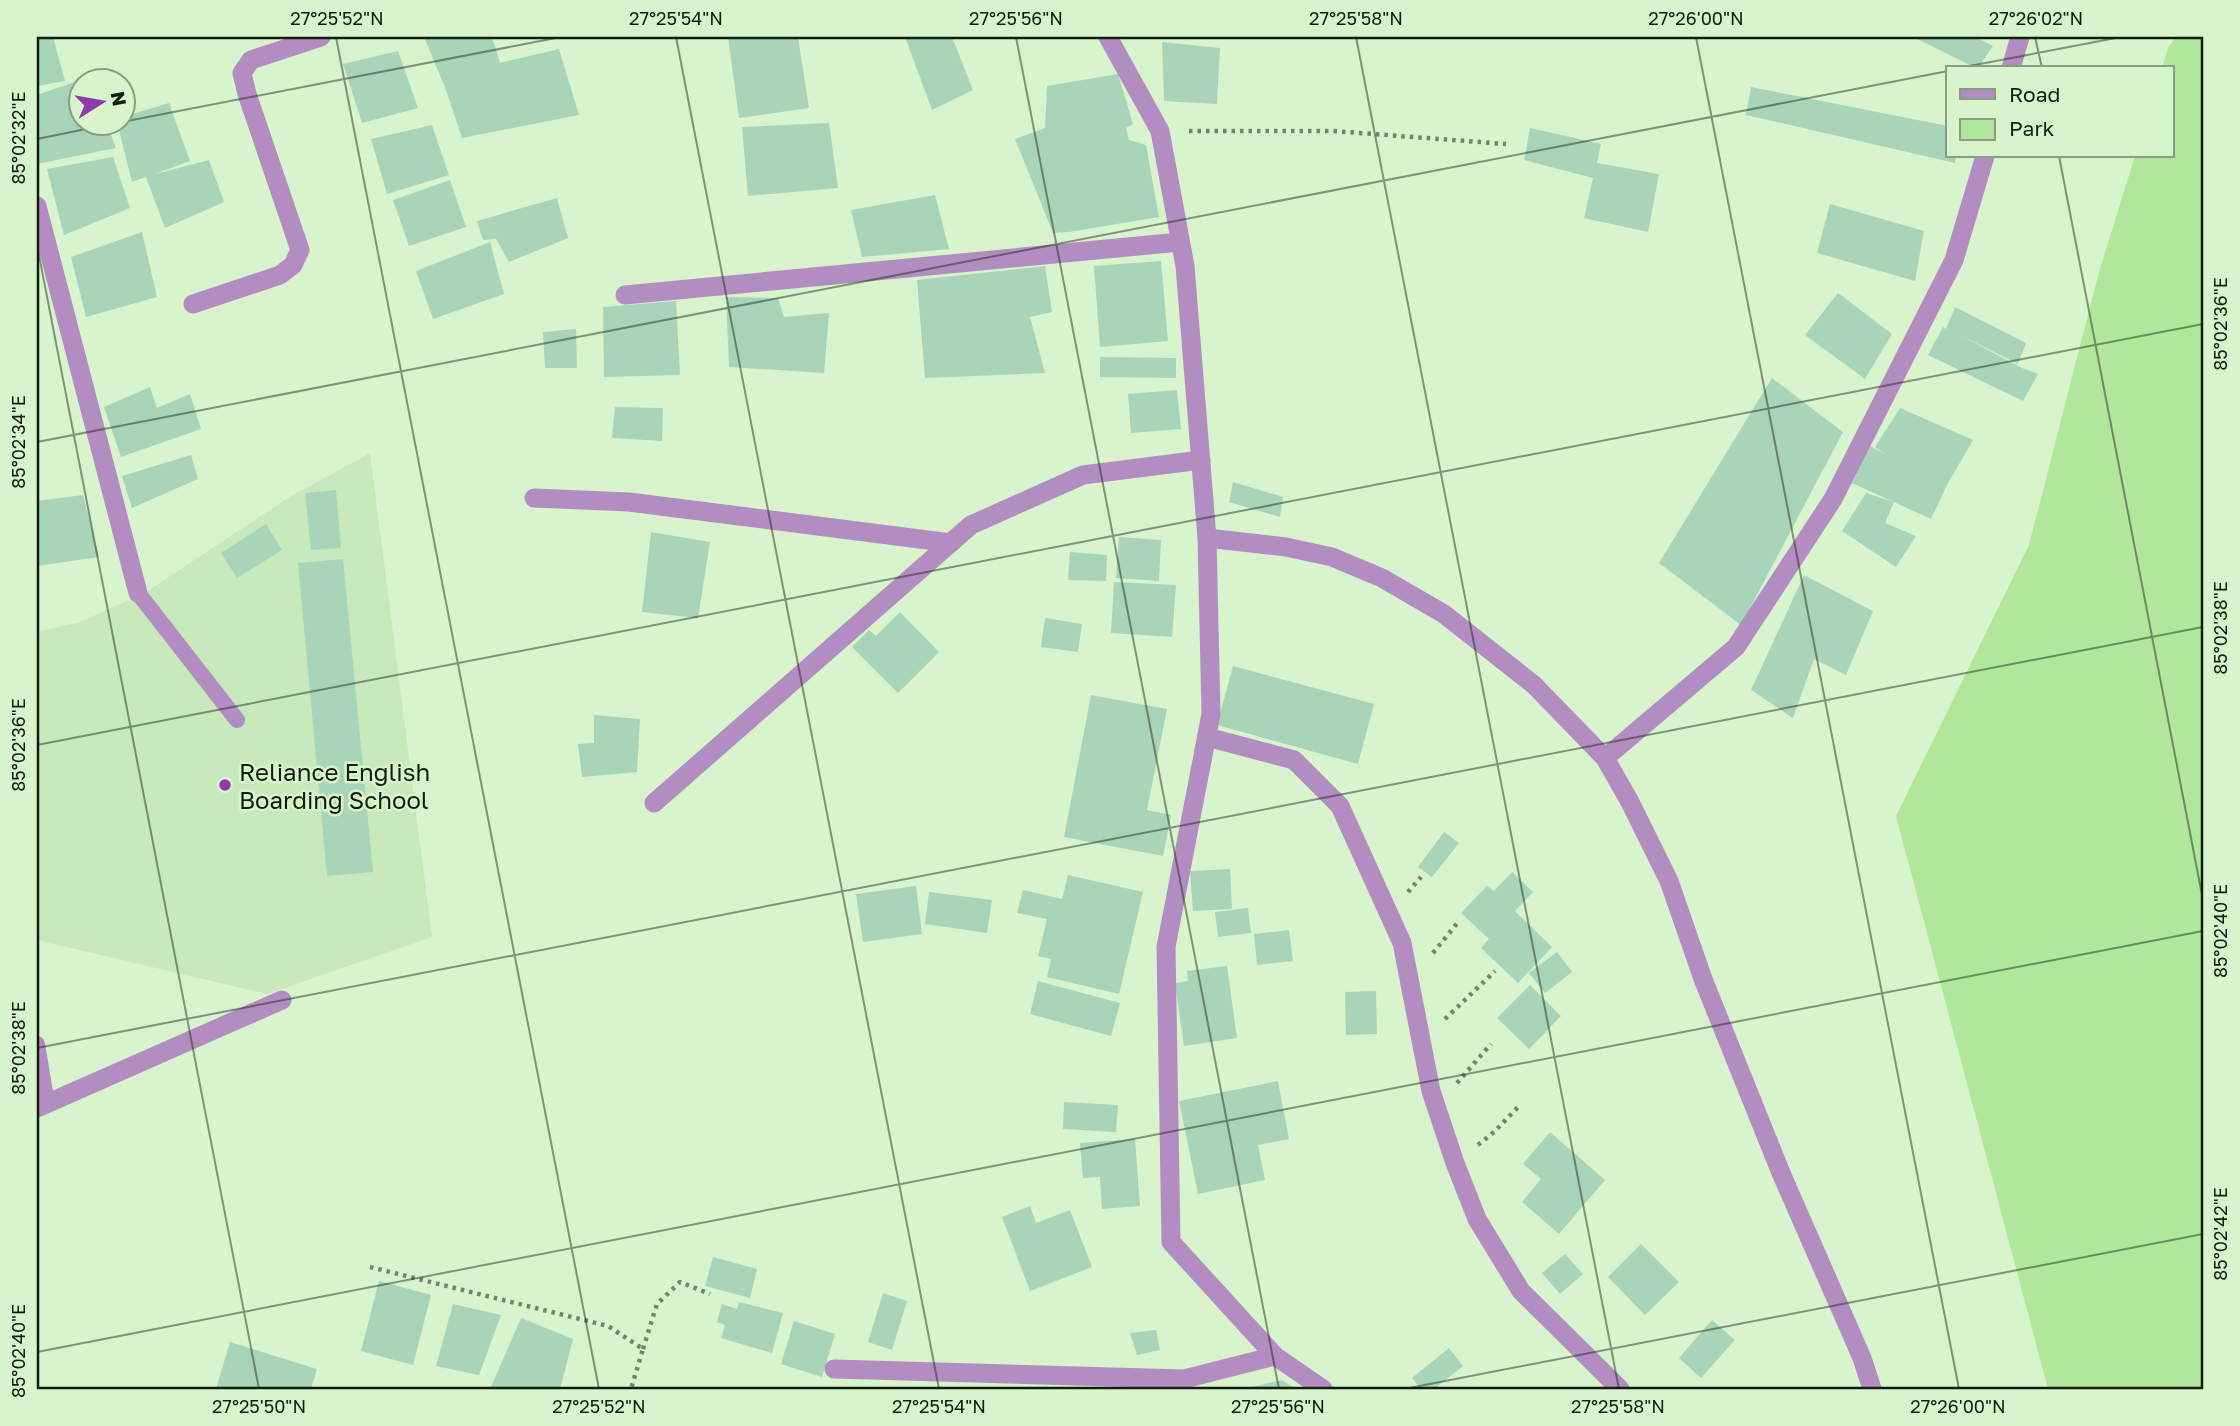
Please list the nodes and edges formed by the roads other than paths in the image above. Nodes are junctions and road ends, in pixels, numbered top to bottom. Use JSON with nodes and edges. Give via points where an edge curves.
{"nodes":[{"id":1,"x":321,"y":37,"type":"edge"},
{"id":2,"x":1108,"y":37,"type":"edge"},
{"id":3,"x":2020,"y":37,"type":"edge"},
{"id":4,"x":2012,"y":66,"type":"edge"},
{"id":5,"x":1984,"y":158,"type":"edge"},
{"id":6,"x":37,"y":206,"type":"edge"},
{"id":7,"x":1181,"y":242,"type":"junction"},
{"id":8,"x":625,"y":295,"type":"dead end"},
{"id":9,"x":193,"y":304,"type":"dead end"},
{"id":10,"x":1201,"y":460,"type":"junction"},
{"id":11,"x":534,"y":498,"type":"dead end"},
{"id":12,"x":1207,"y":538,"type":"junction"},
{"id":13,"x":951,"y":543,"type":"junction"},
{"id":14,"x":138,"y":593,"type":"joint"},
{"id":15,"x":237,"y":720,"type":"dead end"},
{"id":16,"x":1207,"y":737,"type":"junction"},
{"id":17,"x":1605,"y":758,"type":"junction"},
{"id":18,"x":654,"y":803,"type":"dead end"},
{"id":19,"x":282,"y":1000,"type":"dead end"},
{"id":20,"x":37,"y":1044,"type":"edge"},
{"id":21,"x":42,"y":1106,"type":"edge"},
{"id":22,"x":1275,"y":1356,"type":"junction"},
{"id":23,"x":834,"y":1369,"type":"dead end"},
{"id":24,"x":1323,"y":1389,"type":"edge"},
{"id":25,"x":1620,"y":1389,"type":"edge"},
{"id":26,"x":1871,"y":1389,"type":"edge"}],
"edges":[{"from":1,"to":9,"type":"street","via":[[251,60],[242,73],[300,250],[293,265],[280,275]]},
{"from":2,"to":7,"type":"street","via":[[1160,131]]},
{"from":3,"to":4,"type":"street"},
{"from":5,"to":17,"type":"street","via":[[1954,260],[1833,499],[1736,647]]},
{"from":6,"to":14,"type":"street"},
{"from":7,"to":8,"type":"street"},
{"from":7,"to":10,"type":"street"},
{"from":10,"to":12,"type":"street"},
{"from":10,"to":13,"type":"street","via":[[1083,475],[971,525]]},
{"from":11,"to":13,"type":"street","via":[[629,502]]},
{"from":12,"to":16,"type":"street","via":[[1211,714]]},
{"from":12,"to":17,"type":"street","via":[[1332,557],[1382,578],[1444,614],[1534,685]]},
{"from":13,"to":18,"type":"street"},
{"from":14,"to":15,"type":"lane"},
{"from":16,"to":22,"type":"street","via":[[1166,947],[1171,1242]]},
{"from":16,"to":25,"type":"street","via":[[1294,760],[1340,806],[1402,943],[1436,1106],[1477,1219],[1521,1291]]},
{"from":17,"to":26,"type":"street","via":[[1669,881],[1703,979]]},
{"from":19,"to":21,"type":"street"},
{"from":20,"to":21,"type":"lane"},
{"from":22,"to":23,"type":"street","via":[[1184,1379]]},
{"from":22,"to":24,"type":"street"}]}
